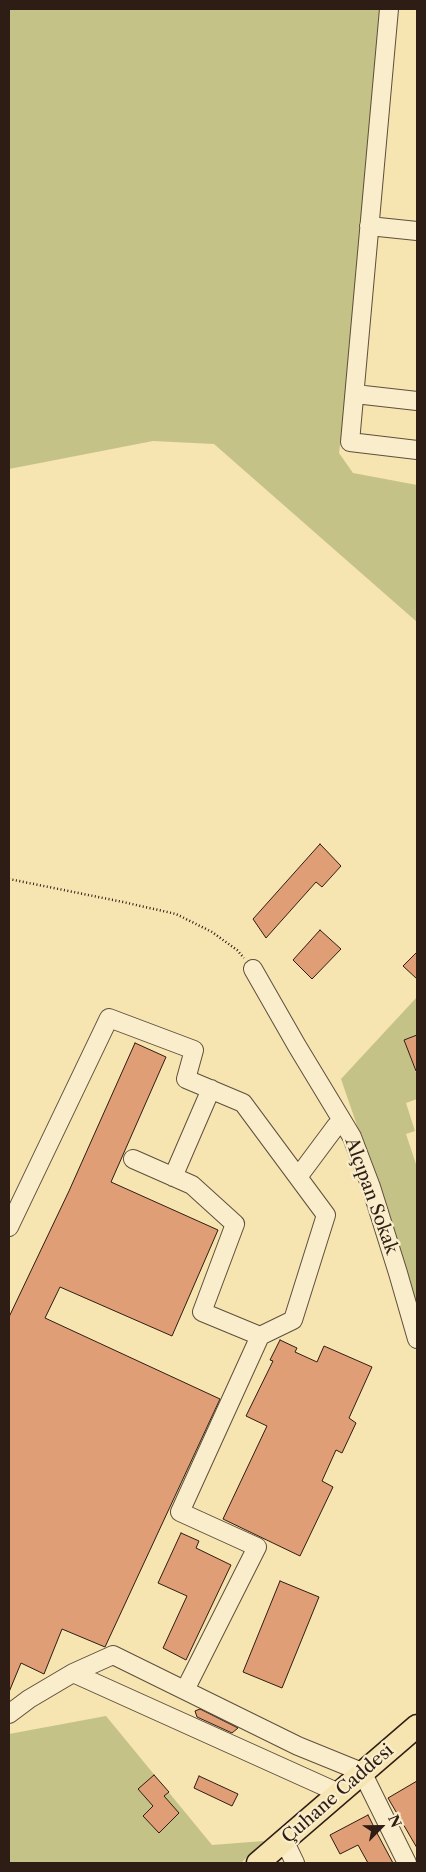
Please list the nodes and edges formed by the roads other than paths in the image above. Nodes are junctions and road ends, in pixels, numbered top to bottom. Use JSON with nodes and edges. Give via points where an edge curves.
{"nodes":[{"id":1,"x":389,"y":9,"type":"edge"},
{"id":2,"x":370,"y":226,"type":"junction"},
{"id":3,"x":417,"y":231,"type":"edge"},
{"id":4,"x":355,"y":394,"type":"junction"},
{"id":5,"x":417,"y":401,"type":"edge"},
{"id":6,"x":417,"y":450,"type":"edge"},
{"id":7,"x":253,"y":969,"type":"road end"},
{"id":8,"x":212,"y":1090,"type":"junction"},
{"id":9,"x":343,"y":1122,"type":"junction"},
{"id":10,"x":133,"y":1159,"type":"dead end"},
{"id":11,"x":174,"y":1176,"type":"junction"},
{"id":12,"x":298,"y":1177,"type":"junction"},
{"id":13,"x":9,"y":1227,"type":"edge"},
{"id":14,"x":260,"y":1336,"type":"junction"},
{"id":15,"x":417,"y":1339,"type":"edge"},
{"id":16,"x":73,"y":1673,"type":"junction"},
{"id":17,"x":185,"y":1690,"type":"junction"},
{"id":18,"x":9,"y":1714,"type":"edge"},
{"id":19,"x":417,"y":1726,"type":"edge"},
{"id":20,"x":362,"y":1772,"type":"junction"},
{"id":21,"x":339,"y":1793,"type":"junction"},
{"id":22,"x":288,"y":1856,"type":"edge"},
{"id":23,"x":258,"y":1863,"type":"edge"},
{"id":24,"x":407,"y":1863,"type":"edge"}],
"edges":[{"from":1,"to":2,"type":"street"},
{"from":2,"to":3,"type":"street"},
{"from":2,"to":4,"type":"street"},
{"from":4,"to":5,"type":"street"},
{"from":4,"to":6,"type":"street","via":[[350,442]]},
{"from":7,"to":9,"type":"street"},
{"from":8,"to":11,"type":"street"},
{"from":8,"to":12,"type":"street","via":[[243,1103]]},
{"from":8,"to":13,"type":"street","via":[[186,1078],[194,1050],[109,1018]]},
{"from":9,"to":12,"type":"street","name":"Alçıpan Sokak","via":[[336,1126]]},
{"from":9,"to":15,"type":"street","name":"Alçıpan Sokak","via":[[352,1137],[370,1187]]},
{"from":10,"to":11,"type":"street"},
{"from":11,"to":14,"type":"street","via":[[192,1185],[235,1224],[202,1312]]},
{"from":12,"to":14,"type":"street","via":[[326,1215],[293,1320]]},
{"from":14,"to":17,"type":"street","via":[[180,1512],[257,1547]]},
{"from":16,"to":17,"type":"street","via":[[113,1655]]},
{"from":16,"to":18,"type":"street"},
{"from":16,"to":21,"type":"street"},
{"from":17,"to":20,"type":"street","via":[[298,1746]]},
{"from":19,"to":20,"type":"main road","name":"Çuhane Caddesi"},
{"from":20,"to":21,"type":"main road","name":"Çuhane Caddesi"},
{"from":20,"to":24,"type":"street"},
{"from":21,"to":22,"type":"main road","name":"Çuhane Caddesi"},
{"from":22,"to":23,"type":"main road","name":"Çuhane Caddesi"}]}
